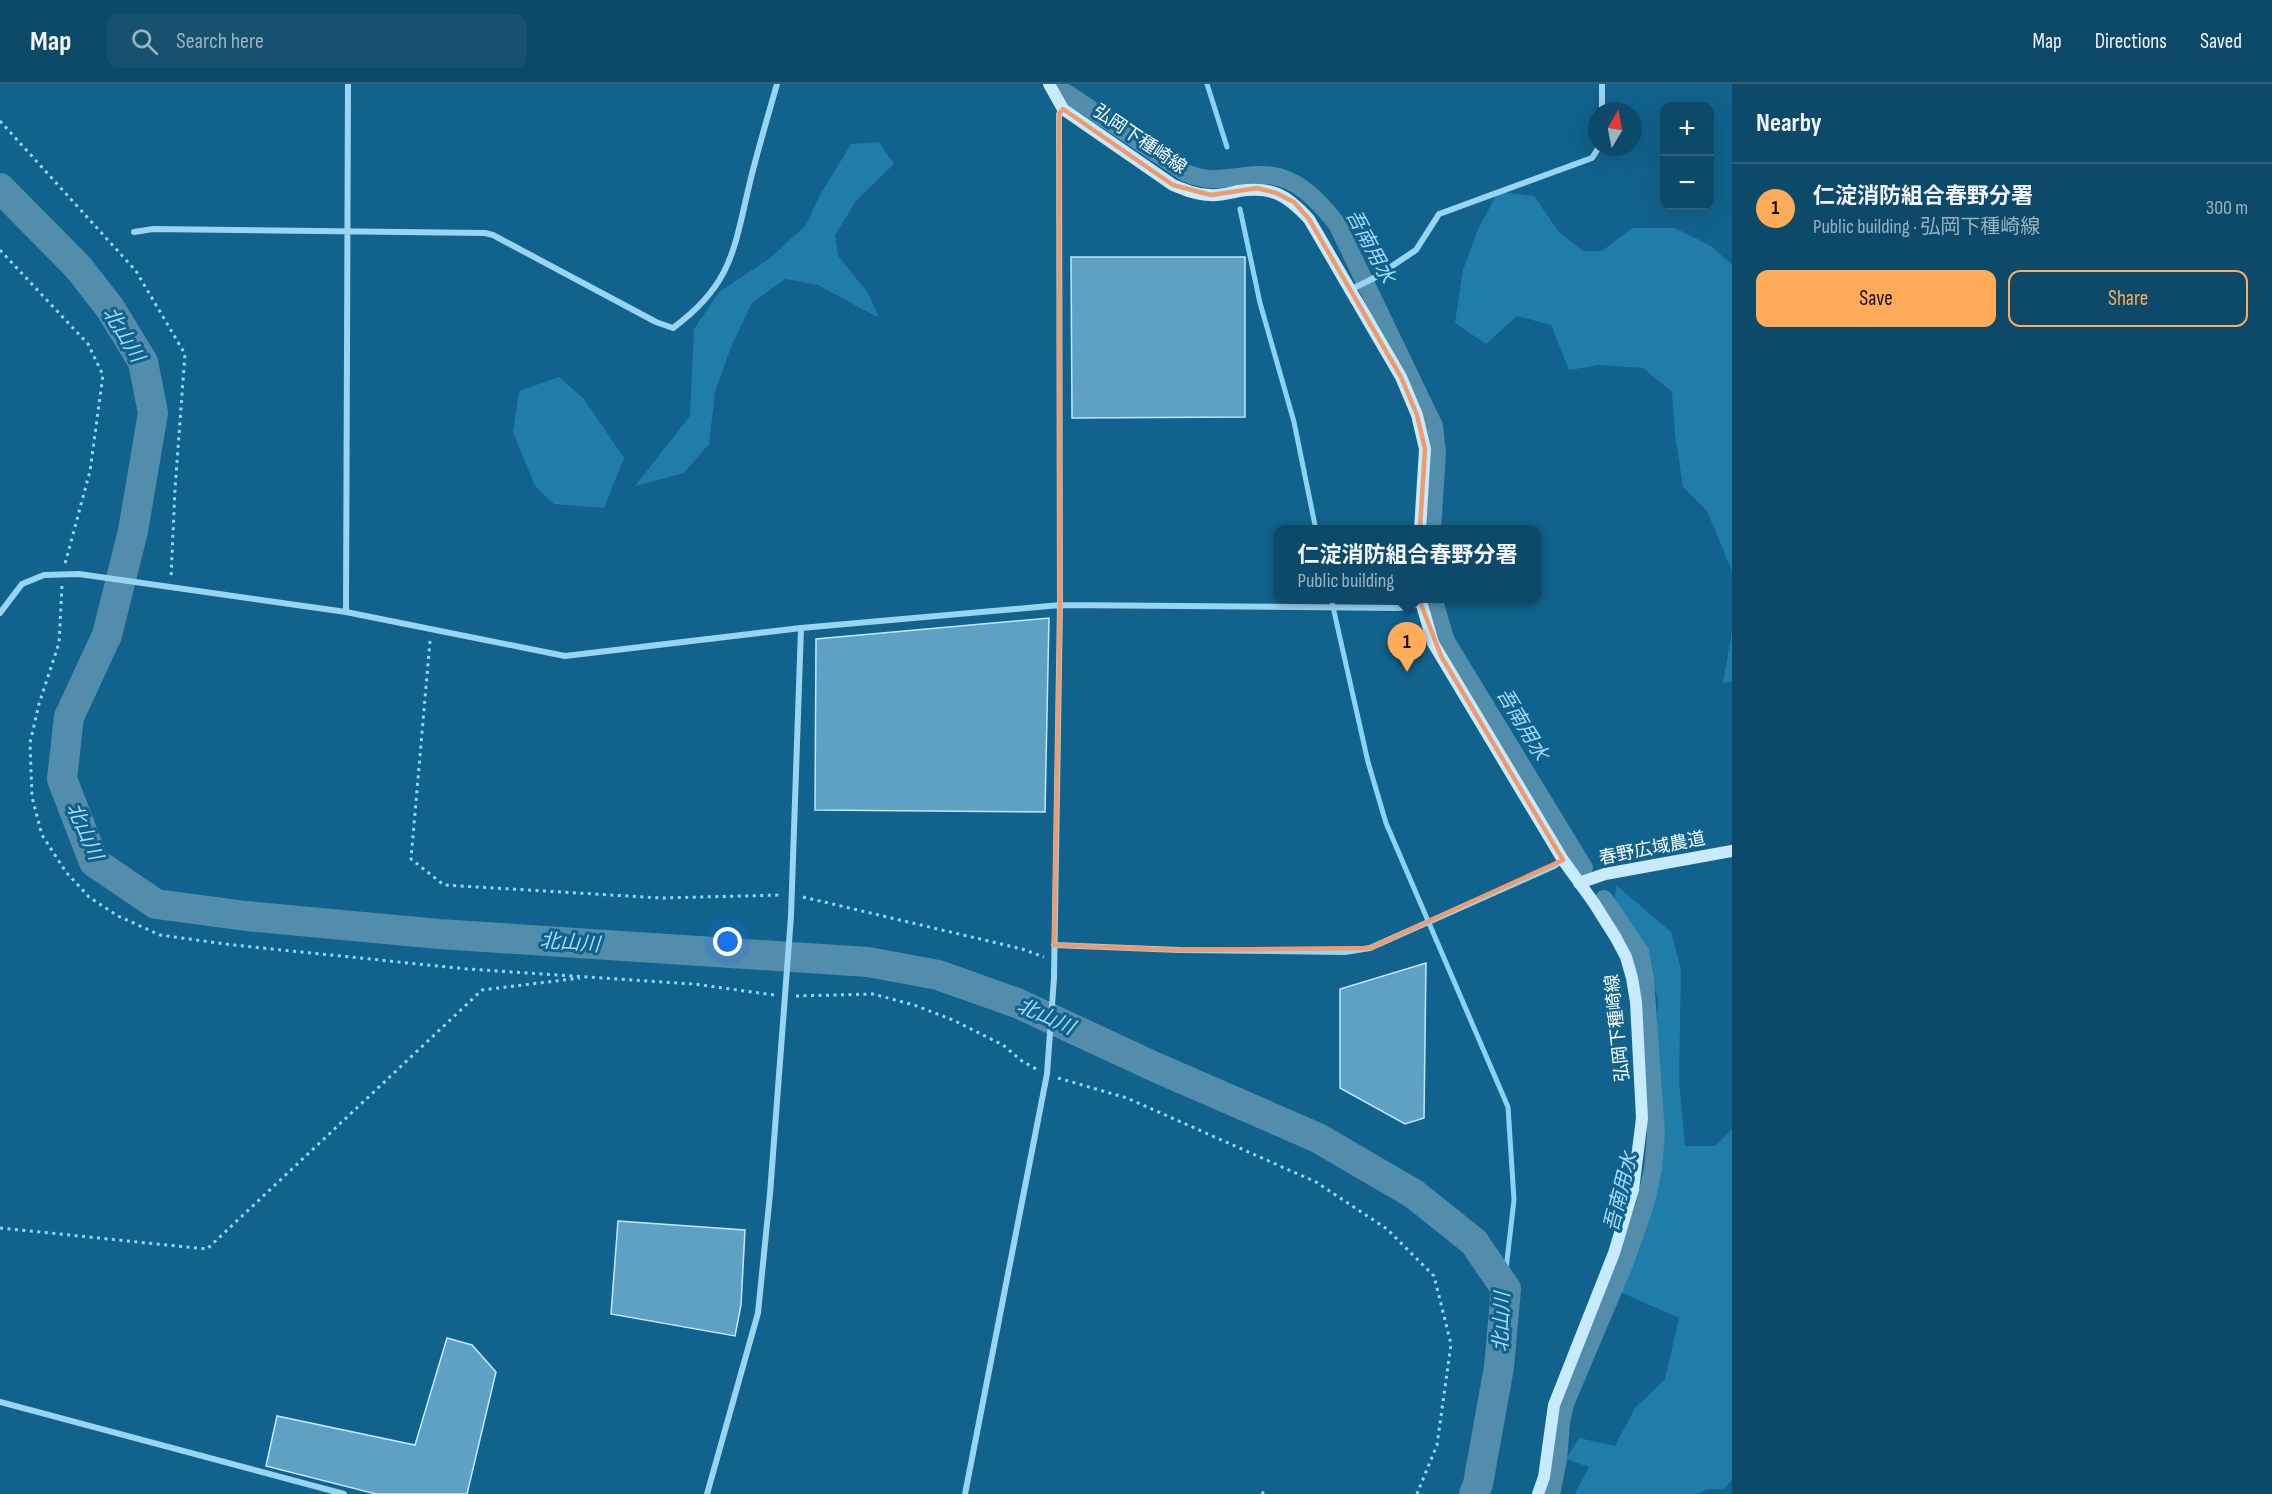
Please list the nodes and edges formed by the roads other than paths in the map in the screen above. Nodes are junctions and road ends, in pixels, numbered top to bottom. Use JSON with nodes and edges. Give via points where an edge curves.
{"nodes":[{"id":1,"x":348,"y":84,"type":"edge"},
{"id":2,"x":777,"y":84,"type":"edge"},
{"id":3,"x":1602,"y":84,"type":"edge"},
{"id":4,"x":1051,"y":89,"type":"edge"},
{"id":5,"x":1602,"y":102,"type":"edge"},
{"id":6,"x":1063,"y":109,"type":"junction"},
{"id":7,"x":1593,"y":156,"type":"edge"},
{"id":8,"x":134,"y":232,"type":"dead end"},
{"id":9,"x":347,"y":232,"type":"junction"},
{"id":10,"x":1353,"y":289,"type":"junction"},
{"id":11,"x":1420,"y":525,"type":"edge"},
{"id":12,"x":1414,"y":603,"type":"edge"},
{"id":13,"x":1421,"y":603,"type":"edge"},
{"id":14,"x":1060,"y":605,"type":"junction"},
{"id":15,"x":346,"y":612,"type":"junction"},
{"id":16,"x":0,"y":613,"type":"edge"},
{"id":17,"x":801,"y":628,"type":"junction"},
{"id":18,"x":1732,"y":851,"type":"edge"},
{"id":19,"x":1563,"y":860,"type":"junction"},
{"id":20,"x":1579,"y":883,"type":"junction"},
{"id":21,"x":1053,"y":945,"type":"junction"},
{"id":22,"x":0,"y":1402,"type":"edge"},
{"id":23,"x":344,"y":1494,"type":"edge"},
{"id":24,"x":707,"y":1494,"type":"edge"},
{"id":25,"x":965,"y":1494,"type":"edge"},
{"id":26,"x":1538,"y":1494,"type":"edge"}],
"edges":[{"from":1,"to":9,"type":"street"},
{"from":2,"to":9,"type":"street","via":[[725,273],[707,297],[673,328],[493,235]]},
{"from":3,"to":5,"type":"street"},
{"from":4,"to":6,"type":"main road","name":"弘岡下種崎線"},
{"from":6,"to":10,"type":"main road","name":"弘岡下種崎線","via":[[1173,185],[1211,195],[1257,188],[1294,202],[1310,219]]},
{"from":6,"to":14,"type":"street","via":[[1059,114]]},
{"from":7,"to":10,"type":"street","via":[[1439,214],[1416,250]]},
{"from":8,"to":9,"type":"street"},
{"from":9,"to":15,"type":"street"},
{"from":10,"to":11,"type":"main road","name":"弘岡下種崎線","via":[[1418,416],[1425,449]]},
{"from":12,"to":14,"type":"street","via":[[1400,608]]},
{"from":13,"to":19,"type":"main road","name":"弘岡下種崎線","via":[[1433,643]]},
{"from":14,"to":17,"type":"street"},
{"from":14,"to":21,"type":"street"},
{"from":15,"to":16,"type":"street","via":[[62,574],[44,575],[22,584]]},
{"from":15,"to":17,"type":"street","via":[[565,656]]},
{"from":17,"to":24,"type":"street","via":[[792,894],[758,1313]]},
{"from":18,"to":20,"type":"main road","name":"春野広域農道","via":[[1605,874]]},
{"from":19,"to":20,"type":"main road","name":"弘岡下種崎線"},
{"from":19,"to":21,"type":"street","via":[[1370,948],[1345,952],[1203,951]]},
{"from":20,"to":26,"type":"main road","name":"弘岡下種崎線","via":[[1616,938],[1632,978],[1642,1118],[1638,1163],[1624,1221],[1554,1405]]},
{"from":21,"to":25,"type":"street","via":[[1047,1074]]},
{"from":22,"to":23,"type":"street"}]}
